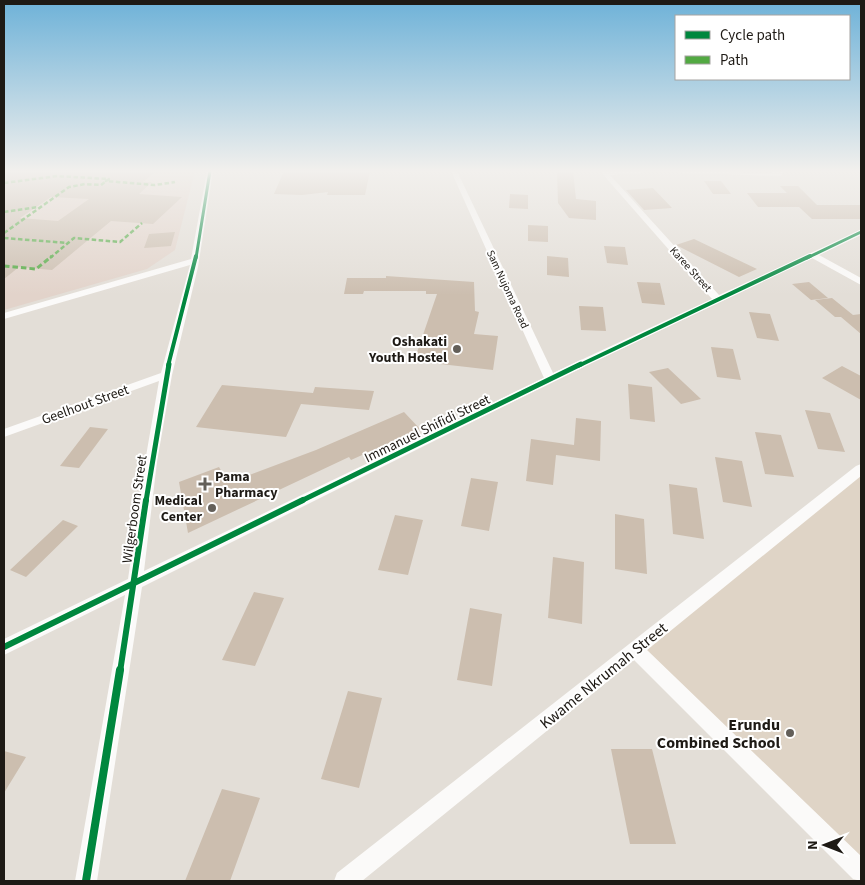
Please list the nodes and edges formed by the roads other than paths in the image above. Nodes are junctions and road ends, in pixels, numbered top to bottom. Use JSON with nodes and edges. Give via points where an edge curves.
{"nodes":[{"id":1,"x":203,"y":212,"type":"edge"},
{"id":2,"x":473,"y":212,"type":"edge"},
{"id":3,"x":640,"y":212,"type":"edge"},
{"id":4,"x":861,"y":232,"type":"edge"},
{"id":5,"x":813,"y":255,"type":"junction"},
{"id":6,"x":195,"y":261,"type":"junction"},
{"id":7,"x":861,"y":282,"type":"edge"},
{"id":8,"x":718,"y":300,"type":"junction"},
{"id":9,"x":4,"y":316,"type":"edge"},
{"id":10,"x":166,"y":375,"type":"junction"},
{"id":11,"x":550,"y":379,"type":"junction"},
{"id":12,"x":4,"y":434,"type":"edge"},
{"id":13,"x":861,"y":469,"type":"edge"},
{"id":14,"x":135,"y":582,"type":"junction"},
{"id":15,"x":4,"y":647,"type":"edge"},
{"id":16,"x":635,"y":650,"type":"junction"},
{"id":17,"x":861,"y":871,"type":"edge"},
{"id":18,"x":86,"y":881,"type":"edge"},
{"id":19,"x":345,"y":881,"type":"edge"}],
"edges":[{"from":1,"to":6,"type":"street","name":"Wilgerboom Street"},
{"from":2,"to":11,"type":"street","name":"Sam Nujoma Road"},
{"from":3,"to":8,"type":"street","name":"Karee Street"},
{"from":4,"to":5,"type":"street","name":"Immanuel Shifidi Street"},
{"from":5,"to":7,"type":"street"},
{"from":5,"to":8,"type":"street","name":"Immanuel Shifidi Street"},
{"from":6,"to":9,"type":"street"},
{"from":6,"to":10,"type":"street","name":"Wilgerboom Street"},
{"from":8,"to":11,"type":"street","name":"Immanuel Shifidi Street"},
{"from":10,"to":12,"type":"street","name":"Geelhout Street"},
{"from":10,"to":14,"type":"street","name":"Wilgerboom Street"},
{"from":11,"to":14,"type":"street","name":"Immanuel Shifidi Street"},
{"from":13,"to":16,"type":"street","name":"Kwame Nkrumah Street"},
{"from":14,"to":15,"type":"street","name":"Immanuel Shifidi Street"},
{"from":14,"to":18,"type":"street","name":"Wilgerboom Street"},
{"from":16,"to":17,"type":"street"},
{"from":16,"to":19,"type":"street","name":"Kwame Nkrumah Street"}]}
